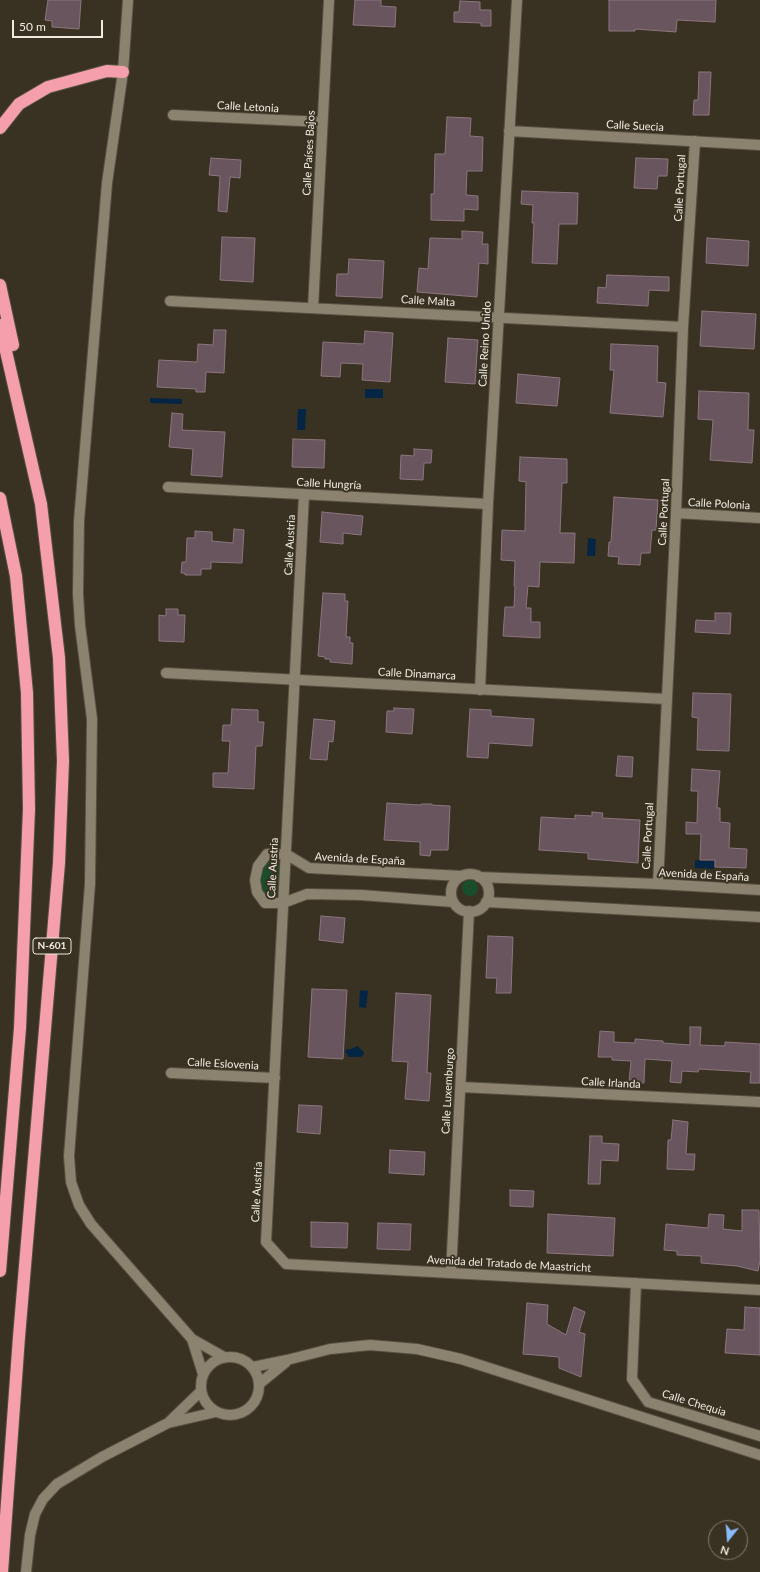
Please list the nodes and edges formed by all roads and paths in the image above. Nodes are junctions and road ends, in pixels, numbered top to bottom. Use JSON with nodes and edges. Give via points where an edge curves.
{"nodes":[{"id":1,"x":128,"y":0,"type":"edge"},
{"id":2,"x":329,"y":0,"type":"edge"},
{"id":3,"x":517,"y":0,"type":"edge"},
{"id":4,"x":123,"y":72,"type":"junction"},
{"id":5,"x":173,"y":115,"type":"dead end"},
{"id":6,"x":322,"y":122,"type":"junction"},
{"id":7,"x":0,"y":128,"type":"edge"},
{"id":8,"x":509,"y":132,"type":"junction"},
{"id":9,"x":695,"y":141,"type":"junction"},
{"id":10,"x":760,"y":145,"type":"edge"},
{"id":11,"x":0,"y":285,"type":"edge"},
{"id":12,"x":170,"y":301,"type":"dead end"},
{"id":13,"x":313,"y":308,"type":"junction"},
{"id":14,"x":499,"y":317,"type":"junction"},
{"id":15,"x":0,"y":324,"type":"edge"},
{"id":16,"x":683,"y":327,"type":"junction"},
{"id":17,"x":168,"y":487,"type":"dead end"},
{"id":18,"x":304,"y":495,"type":"junction"},
{"id":19,"x":0,"y":498,"type":"edge"},
{"id":20,"x":41,"y":504,"type":"junction"},
{"id":21,"x":488,"y":504,"type":"junction"},
{"id":22,"x":676,"y":513,"type":"junction"},
{"id":23,"x":760,"y":518,"type":"edge"},
{"id":24,"x":166,"y":673,"type":"dead end"},
{"id":25,"x":295,"y":680,"type":"junction"},
{"id":26,"x":480,"y":690,"type":"junction"},
{"id":27,"x":666,"y":699,"type":"junction"},
{"id":28,"x":286,"y":854,"type":"junction"},
{"id":29,"x":462,"y":876,"type":"junction"},
{"id":30,"x":479,"y":877,"type":"junction"},
{"id":31,"x":658,"y":884,"type":"junction"},
{"id":32,"x":760,"y":890,"type":"edge"},
{"id":33,"x":453,"y":902,"type":"junction"},
{"id":34,"x":486,"y":902,"type":"junction"},
{"id":35,"x":283,"y":904,"type":"junction"},
{"id":36,"x":469,"y":911,"type":"junction"},
{"id":37,"x":760,"y":917,"type":"edge"},
{"id":38,"x":171,"y":1073,"type":"dead end"},
{"id":39,"x":275,"y":1078,"type":"junction"},
{"id":40,"x":461,"y":1087,"type":"junction"},
{"id":41,"x":760,"y":1102,"type":"edge"},
{"id":42,"x":266,"y":1242,"type":"joint"},
{"id":43,"x":0,"y":1270,"type":"edge"},
{"id":44,"x":451,"y":1273,"type":"junction"},
{"id":45,"x":636,"y":1283,"type":"junction"},
{"id":46,"x":760,"y":1290,"type":"edge"},
{"id":47,"x":192,"y":1339,"type":"junction"},
{"id":48,"x":224,"y":1357,"type":"junction"},
{"id":49,"x":287,"y":1360,"type":"junction"},
{"id":50,"x":253,"y":1367,"type":"junction"},
{"id":51,"x":203,"y":1374,"type":"junction"},
{"id":52,"x":259,"y":1384,"type":"junction"},
{"id":53,"x":201,"y":1391,"type":"junction"},
{"id":54,"x":216,"y":1412,"type":"junction"},
{"id":55,"x":168,"y":1423,"type":"junction"},
{"id":56,"x":760,"y":1436,"type":"edge"},
{"id":57,"x":760,"y":1455,"type":"edge"},
{"id":58,"x":2,"y":1572,"type":"edge"},
{"id":59,"x":26,"y":1572,"type":"edge"}],
"edges":[{"from":1,"to":4,"type":"street"},
{"from":2,"to":6,"type":"street","name":"Calle Países Bajos"},
{"from":3,"to":8,"type":"street","name":"Calle Reino Unido"},
{"from":4,"to":7,"type":"highway","via":[[107,71],[48,87],[19,104]]},
{"from":4,"to":47,"type":"street","via":[[107,183],[79,521],[79,609],[92,719],[90,884],[69,1156],[71,1182],[79,1204],[91,1224]]},
{"from":5,"to":6,"type":"street","name":"Calle Letonia"},
{"from":6,"to":13,"type":"street","name":"Calle Países Bajos"},
{"from":8,"to":9,"type":"street","name":"Calle Suecia"},
{"from":8,"to":14,"type":"street","name":"Calle Reino Unido"},
{"from":9,"to":10,"type":"street","name":"Calle Suecia"},
{"from":9,"to":16,"type":"street","name":"Calle Portugal"},
{"from":11,"to":20,"type":"highway","via":[[23,390]]},
{"from":12,"to":13,"type":"street","name":"Calle Malta"},
{"from":13,"to":14,"type":"street","name":"Calle Malta"},
{"from":14,"to":16,"type":"street","name":"Calle Malta"},
{"from":14,"to":21,"type":"street","name":"Calle Reino Unido"},
{"from":15,"to":20,"type":"highway","number":"N-601"},
{"from":16,"to":22,"type":"street","name":"Calle Portugal"},
{"from":17,"to":18,"type":"street","name":"Calle Hungría"},
{"from":18,"to":21,"type":"street","name":"Calle Hungría"},
{"from":18,"to":25,"type":"street","name":"Calle Austria"},
{"from":19,"to":43,"type":"highway","number":"N-601","via":[[16,576],[27,693],[29,809],[20,1028]]},
{"from":20,"to":58,"type":"highway","number":"N-601","via":[[59,658],[63,761],[59,863]]},
{"from":21,"to":26,"type":"street","name":"Calle Reino Unido"},
{"from":22,"to":23,"type":"street","name":"Calle Polonia"},
{"from":22,"to":27,"type":"street","name":"Calle Portugal"},
{"from":24,"to":25,"type":"street","name":"Calle Dinamarca"},
{"from":25,"to":26,"type":"street","name":"Calle Dinamarca"},
{"from":25,"to":28,"type":"street","name":"Calle Austria"},
{"from":26,"to":27,"type":"street","name":"Calle Dinamarca"},
{"from":27,"to":31,"type":"street","name":"Calle Portugal"},
{"from":28,"to":29,"type":"street","name":"Avenida de España","via":[[309,868]]},
{"from":28,"to":35,"type":"street","name":"Calle Austria"},
{"from":28,"to":35,"type":"street","via":[[267,854],[258,866],[254,880],[257,892],[265,903]]},
{"from":29,"to":30,"type":"street","via":[[475,874]]},
{"from":29,"to":33,"type":"street","via":[[451,887]]},
{"from":30,"to":31,"type":"street","name":"Avenida de España"},
{"from":30,"to":34,"type":"street","via":[[489,889]]},
{"from":31,"to":32,"type":"street","name":"Avenida de España"},
{"from":33,"to":35,"type":"street","via":[[307,894]]},
{"from":33,"to":36,"type":"street","via":[[460,909]]},
{"from":34,"to":36,"type":"street","via":[[474,912]]},
{"from":34,"to":37,"type":"street"},
{"from":35,"to":39,"type":"street","name":"Calle Austria"},
{"from":36,"to":40,"type":"street","name":"Calle Luxemburgo"},
{"from":38,"to":39,"type":"street","name":"Calle Eslovenia"},
{"from":39,"to":42,"type":"street","name":"Calle Austria"},
{"from":40,"to":41,"type":"street","name":"Calle Irlanda"},
{"from":40,"to":44,"type":"street","name":"Calle Luxemburgo"},
{"from":42,"to":44,"type":"street","name":"Avenida del Tratado de Maastricht","via":[[286,1264]]},
{"from":44,"to":45,"type":"street","name":"Avenida del Tratado de Maastricht"},
{"from":45,"to":46,"type":"street","name":"Avenida del Tratado de Maastricht"},
{"from":45,"to":56,"type":"street","name":"Calle Chequia","via":[[632,1379],[648,1402]]},
{"from":47,"to":48,"type":"street"},
{"from":47,"to":51,"type":"street"},
{"from":48,"to":50,"type":"street","via":[[234,1356]]},
{"from":48,"to":51,"type":"street","via":[[207,1366]]},
{"from":49,"to":50,"type":"street"},
{"from":49,"to":52,"type":"street"},
{"from":49,"to":57,"type":"street","via":[[330,1349],[370,1345],[417,1350],[461,1359]]},
{"from":50,"to":52,"type":"street"},
{"from":51,"to":53,"type":"street","via":[[200,1382]]},
{"from":52,"to":54,"type":"street","via":[[256,1400],[249,1408],[229,1415]]},
{"from":53,"to":54,"type":"street","via":[[207,1405]]},
{"from":53,"to":55,"type":"street"},
{"from":54,"to":55,"type":"street"},
{"from":55,"to":59,"type":"street","via":[[57,1484],[43,1499],[35,1514]]}]}
